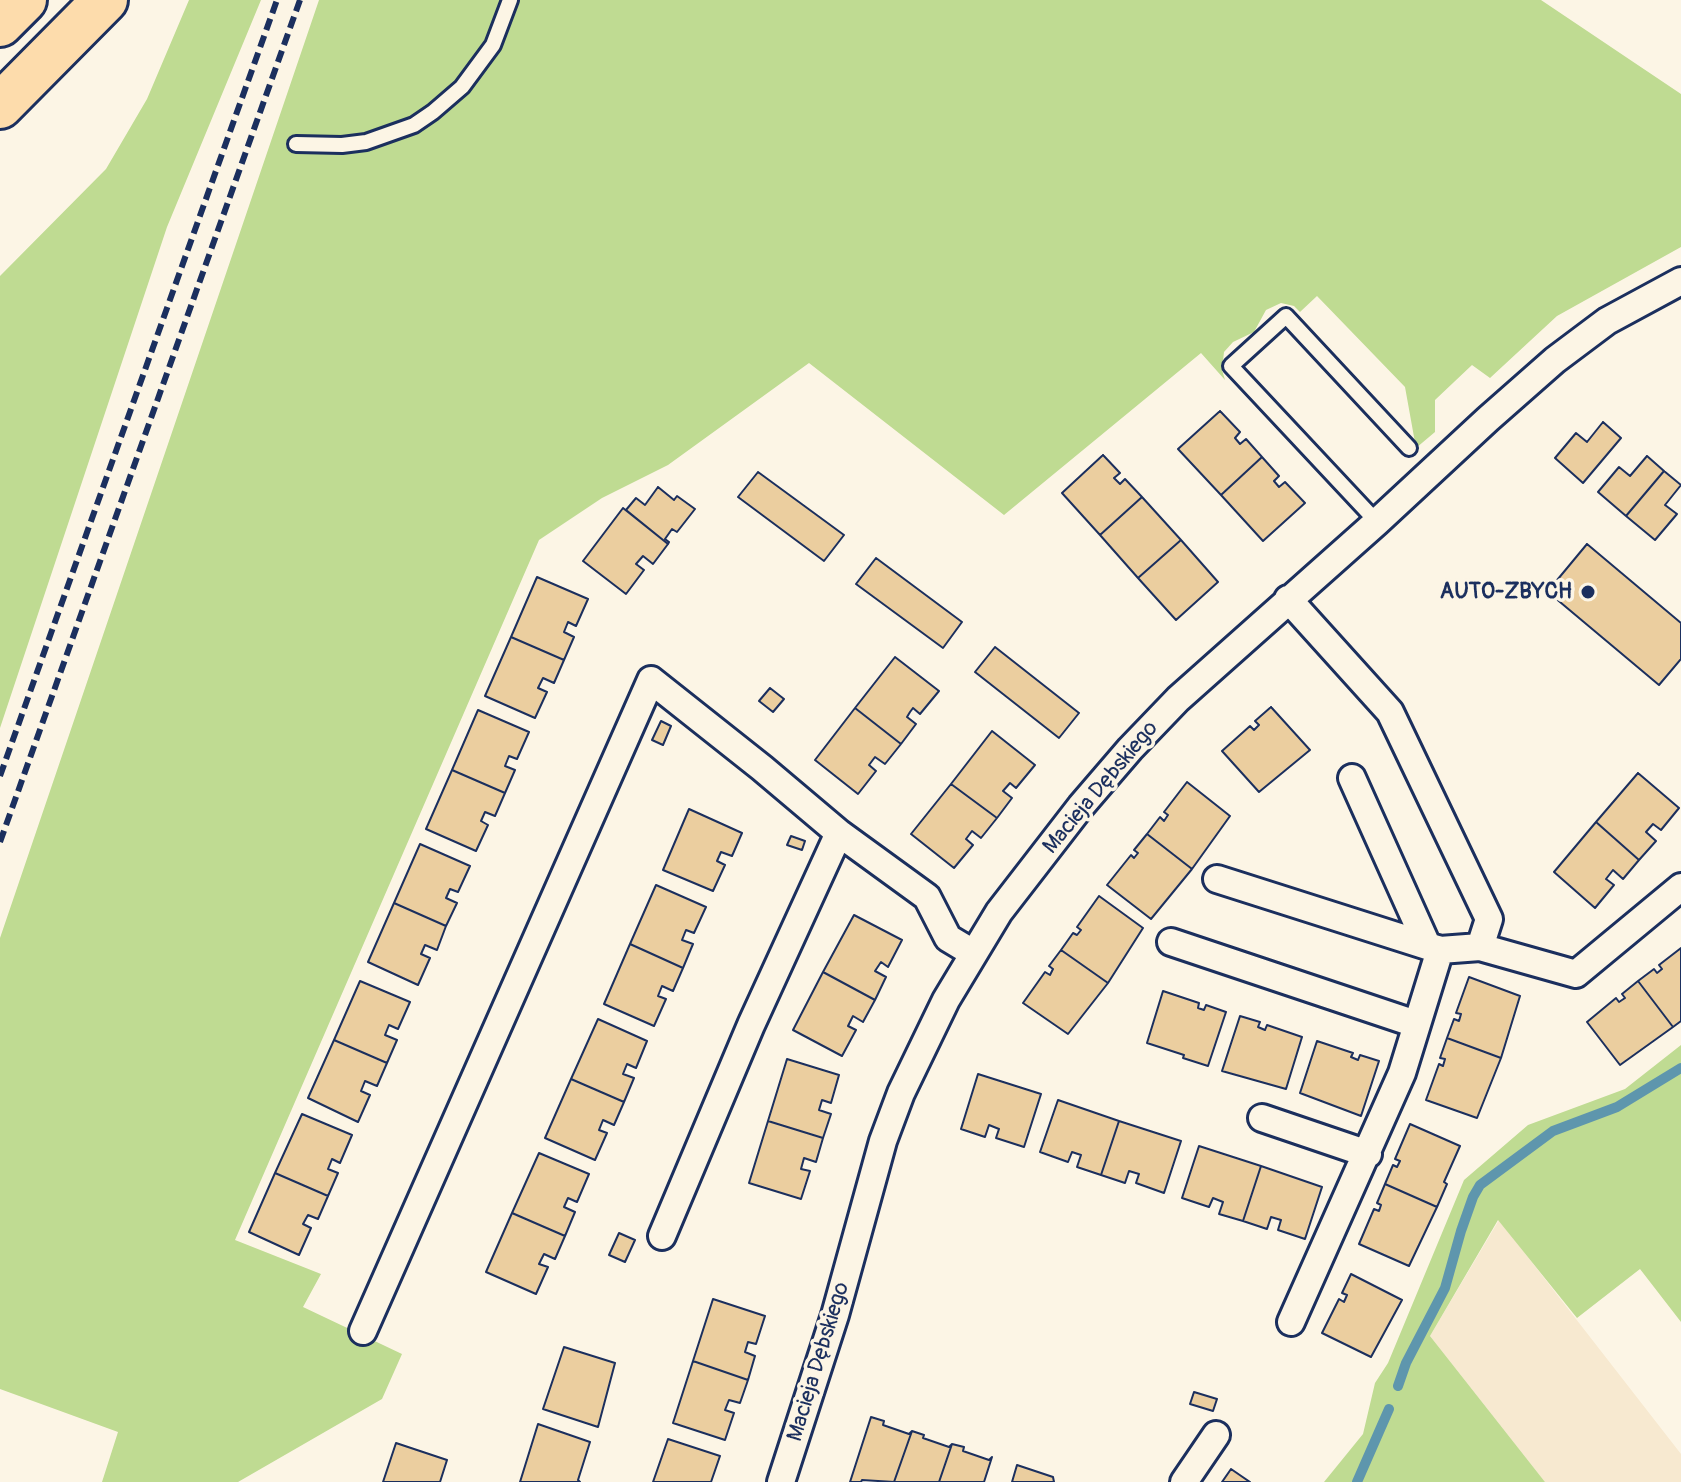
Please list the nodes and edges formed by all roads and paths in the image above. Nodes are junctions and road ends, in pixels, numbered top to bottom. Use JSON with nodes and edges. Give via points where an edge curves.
{"nodes":[{"id":1,"x":24,"y":0,"type":"edge"},
{"id":2,"x":105,"y":0,"type":"edge"},
{"id":3,"x":510,"y":0,"type":"edge"},
{"id":4,"x":0,"y":24,"type":"edge"},
{"id":5,"x":0,"y":106,"type":"edge"},
{"id":6,"x":296,"y":144,"type":"dead end"},
{"id":7,"x":1681,"y":281,"type":"edge"},
{"id":8,"x":1409,"y":448,"type":"dead end"},
{"id":9,"x":1377,"y":522,"type":"junction"},
{"id":10,"x":1288,"y":599,"type":"junction"},
{"id":11,"x":1352,"y":778,"type":"dead end"},
{"id":12,"x":839,"y":833,"type":"junction"},
{"id":13,"x":1217,"y":879,"type":"dead end"},
{"id":14,"x":1681,"y":887,"type":"edge"},
{"id":15,"x":1171,"y":942,"type":"dead end"},
{"id":16,"x":1480,"y":947,"type":"junction"},
{"id":17,"x":1434,"y":948,"type":"junction"},
{"id":18,"x":973,"y":953,"type":"junction"},
{"id":19,"x":1416,"y":1024,"type":"junction"},
{"id":20,"x":1262,"y":1118,"type":"dead end"},
{"id":21,"x":1368,"y":1154,"type":"junction"},
{"id":22,"x":662,"y":1236,"type":"dead end"},
{"id":23,"x":1291,"y":1322,"type":"dead end"},
{"id":24,"x":363,"y":1331,"type":"dead end"},
{"id":25,"x":1216,"y":1435,"type":"dead end"},
{"id":26,"x":781,"y":1482,"type":"edge"},
{"id":27,"x":1184,"y":1482,"type":"edge"}],
"edges":[{"from":1,"to":4,"type":"highway"},
{"from":2,"to":5,"type":"highway"},
{"from":3,"to":6,"type":"lane","via":[[493,45],[462,87],[433,112],[403,130],[366,142]]},
{"from":7,"to":9,"type":"street","name":"Macieja Dębskiego","via":[[1573,346]]},
{"from":8,"to":9,"type":"lane","via":[[1286,316],[1231,366]]},
{"from":9,"to":10,"type":"street","name":"Macieja Dębskiego"},
{"from":10,"to":16,"type":"street","via":[[1390,712],[1489,919]]},
{"from":10,"to":18,"type":"street","name":"Macieja Dębskiego","via":[[1130,749],[1049,847]]},
{"from":11,"to":17,"type":"street"},
{"from":12,"to":18,"type":"street","via":[[927,897],[948,938]]},
{"from":12,"to":22,"type":"street"},
{"from":12,"to":24,"type":"street","via":[[651,680]]},
{"from":13,"to":17,"type":"street"},
{"from":14,"to":16,"type":"street","via":[[1576,974]]},
{"from":15,"to":19,"type":"street"},
{"from":16,"to":17,"type":"street"},
{"from":17,"to":19,"type":"street"},
{"from":18,"to":26,"type":"street","name":"Macieja Dębskiego","via":[[922,1047],[892,1117]]},
{"from":19,"to":21,"type":"street"},
{"from":20,"to":21,"type":"street"},
{"from":21,"to":23,"type":"street"},
{"from":25,"to":27,"type":"street"}]}
